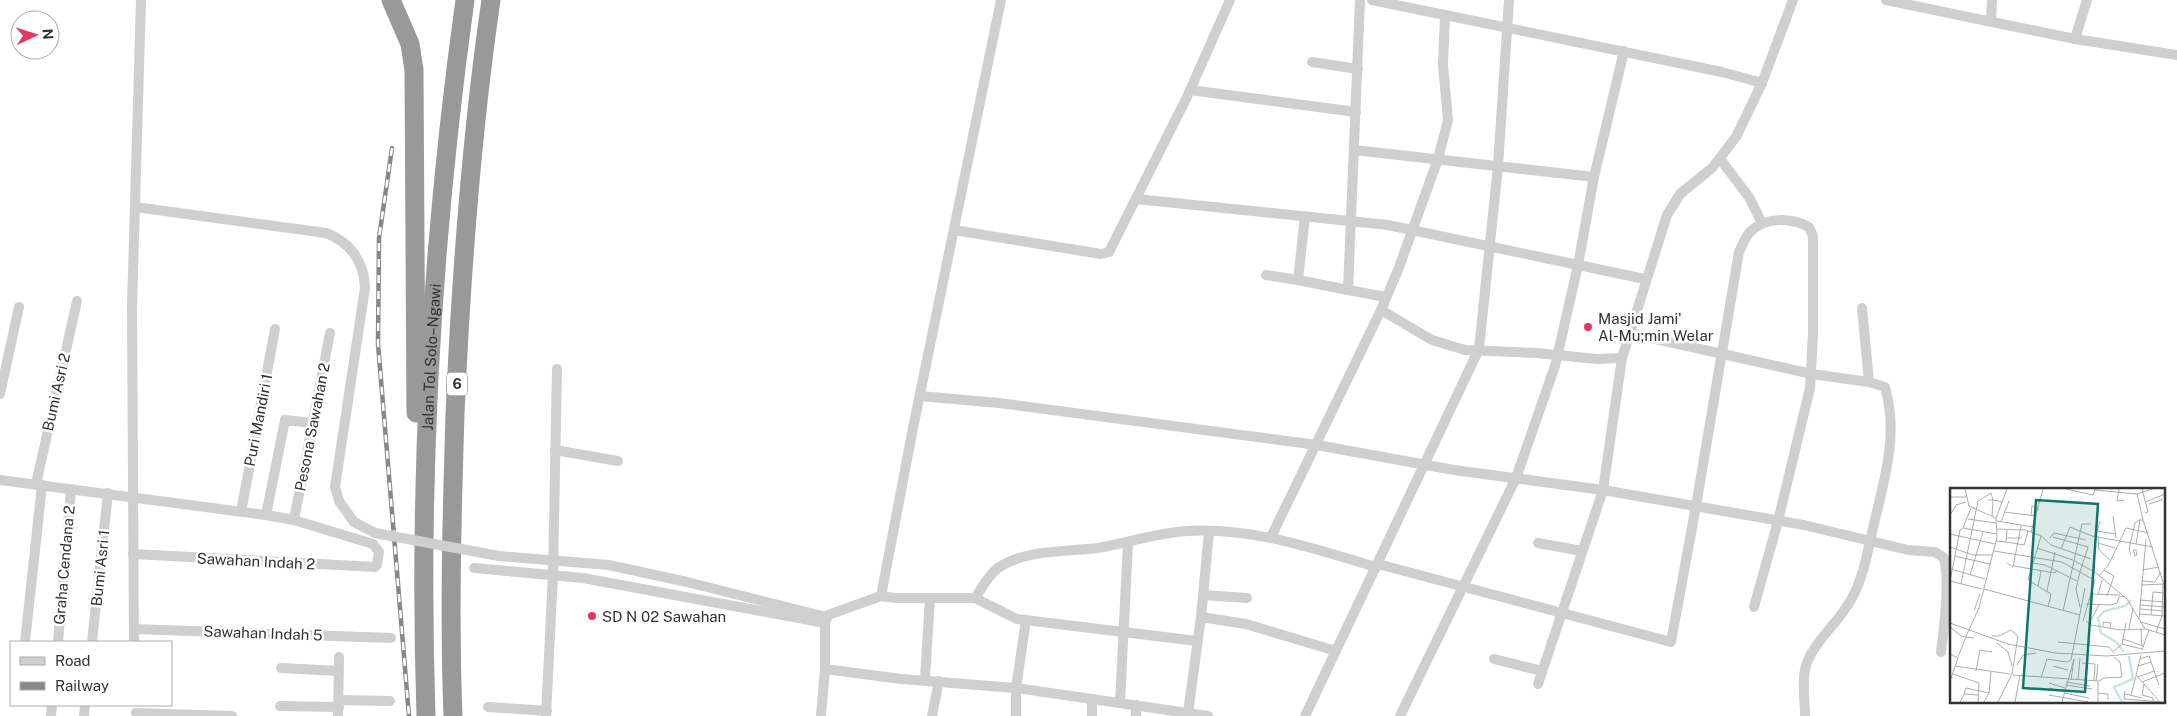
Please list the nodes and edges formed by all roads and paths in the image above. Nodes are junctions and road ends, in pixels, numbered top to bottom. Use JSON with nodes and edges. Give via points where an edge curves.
{"nodes":[{"id":1,"x":141,"y":0,"type":"edge"},
{"id":2,"x":391,"y":0,"type":"edge"},
{"id":3,"x":465,"y":0,"type":"edge"},
{"id":4,"x":491,"y":0,"type":"edge"},
{"id":5,"x":498,"y":0,"type":"edge"},
{"id":6,"x":1001,"y":0,"type":"edge"},
{"id":7,"x":1230,"y":0,"type":"edge"},
{"id":8,"x":1360,"y":0,"type":"edge"},
{"id":9,"x":1372,"y":0,"type":"edge"},
{"id":10,"x":1509,"y":0,"type":"edge"},
{"id":11,"x":1793,"y":0,"type":"edge"},
{"id":12,"x":1886,"y":0,"type":"edge"},
{"id":13,"x":1992,"y":0,"type":"edge"},
{"id":14,"x":2088,"y":0,"type":"edge"},
{"id":15,"x":1445,"y":15,"type":"junction"},
{"id":16,"x":1990,"y":22,"type":"junction"},
{"id":17,"x":1508,"y":27,"type":"junction"},
{"id":18,"x":2075,"y":39,"type":"junction"},
{"id":19,"x":1624,"y":52,"type":"junction"},
{"id":20,"x":483,"y":54,"type":"junction"},
{"id":21,"x":2177,"y":56,"type":"edge"},
{"id":22,"x":1312,"y":62,"type":"dead end"},
{"id":23,"x":1358,"y":69,"type":"junction"},
{"id":24,"x":1762,"y":83,"type":"junction"},
{"id":25,"x":1190,"y":90,"type":"junction"},
{"id":26,"x":1356,"y":112,"type":"junction"},
{"id":27,"x":1354,"y":150,"type":"junction"},
{"id":28,"x":1438,"y":159,"type":"junction"},
{"id":29,"x":1720,"y":159,"type":"junction"},
{"id":30,"x":1498,"y":166,"type":"junction"},
{"id":31,"x":1594,"y":177,"type":"junction"},
{"id":32,"x":1136,"y":199,"type":"junction"},
{"id":33,"x":135,"y":207,"type":"junction"},
{"id":34,"x":1305,"y":216,"type":"junction"},
{"id":35,"x":1350,"y":221,"type":"junction"},
{"id":36,"x":1762,"y":222,"type":"junction"},
{"id":37,"x":954,"y":230,"type":"junction"},
{"id":38,"x":1413,"y":231,"type":"junction"},
{"id":39,"x":1489,"y":245,"type":"junction"},
{"id":40,"x":1578,"y":265,"type":"junction"},
{"id":41,"x":1266,"y":276,"type":"dead end"},
{"id":42,"x":1645,"y":279,"type":"junction"},
{"id":43,"x":1298,"y":280,"type":"junction"},
{"id":44,"x":1348,"y":290,"type":"junction"},
{"id":45,"x":1386,"y":296,"type":"junction"},
{"id":46,"x":77,"y":301,"type":"dead end"},
{"id":47,"x":19,"y":307,"type":"dead end"},
{"id":48,"x":1862,"y":308,"type":"dead end"},
{"id":49,"x":1381,"y":310,"type":"junction"},
{"id":50,"x":276,"y":329,"type":"dead end"},
{"id":51,"x":330,"y":333,"type":"dead end"},
{"id":52,"x":1629,"y":334,"type":"junction"},
{"id":53,"x":1478,"y":349,"type":"junction"},
{"id":54,"x":1559,"y":355,"type":"junction"},
{"id":55,"x":1721,"y":355,"type":"junction"},
{"id":56,"x":1622,"y":358,"type":"junction"},
{"id":57,"x":557,"y":369,"type":"dead end"},
{"id":58,"x":1812,"y":374,"type":"junction"},
{"id":59,"x":1868,"y":382,"type":"junction"},
{"id":60,"x":0,"y":394,"type":"edge"},
{"id":61,"x":920,"y":396,"type":"junction"},
{"id":62,"x":312,"y":423,"type":"junction"},
{"id":63,"x":1317,"y":445,"type":"junction"},
{"id":64,"x":555,"y":450,"type":"junction"},
{"id":65,"x":618,"y":461,"type":"dead end"},
{"id":66,"x":1424,"y":465,"type":"junction"},
{"id":67,"x":1516,"y":478,"type":"junction"},
{"id":68,"x":0,"y":480,"type":"edge"},
{"id":69,"x":39,"y":485,"type":"junction"},
{"id":70,"x":71,"y":488,"type":"junction"},
{"id":71,"x":1603,"y":490,"type":"junction"},
{"id":72,"x":108,"y":493,"type":"junction"},
{"id":73,"x":132,"y":496,"type":"junction"},
{"id":74,"x":424,"y":501,"type":"junction"},
{"id":75,"x":1696,"y":506,"type":"junction"},
{"id":76,"x":241,"y":512,"type":"junction"},
{"id":77,"x":266,"y":515,"type":"junction"},
{"id":78,"x":294,"y":520,"type":"junction"},
{"id":79,"x":1778,"y":521,"type":"junction"},
{"id":80,"x":1210,"y":532,"type":"junction"},
{"id":81,"x":1271,"y":537,"type":"junction"},
{"id":82,"x":1870,"y":541,"type":"junction"},
{"id":83,"x":1128,"y":542,"type":"junction"},
{"id":84,"x":1538,"y":544,"type":"dead end"},
{"id":85,"x":1582,"y":551,"type":"junction"},
{"id":86,"x":133,"y":554,"type":"junction"},
{"id":87,"x":1377,"y":566,"type":"junction"},
{"id":88,"x":474,"y":568,"type":"dead end"},
{"id":89,"x":553,"y":574,"type":"junction"},
{"id":90,"x":1464,"y":587,"type":"junction"},
{"id":91,"x":1204,"y":595,"type":"junction"},
{"id":92,"x":881,"y":596,"type":"junction"},
{"id":93,"x":930,"y":598,"type":"junction"},
{"id":94,"x":975,"y":598,"type":"junction"},
{"id":95,"x":1247,"y":598,"type":"dead end"},
{"id":96,"x":1754,"y":607,"type":"dead end"},
{"id":97,"x":1562,"y":612,"type":"junction"},
{"id":98,"x":1201,"y":617,"type":"junction"},
{"id":99,"x":826,"y":620,"type":"junction"},
{"id":100,"x":1026,"y":620,"type":"junction"},
{"id":101,"x":134,"y":629,"type":"junction"},
{"id":102,"x":1124,"y":630,"type":"junction"},
{"id":103,"x":392,"y":638,"type":"dead end"},
{"id":104,"x":25,"y":641,"type":"edge"},
{"id":105,"x":58,"y":641,"type":"edge"},
{"id":106,"x":92,"y":641,"type":"edge"},
{"id":107,"x":134,"y":641,"type":"edge"},
{"id":108,"x":1197,"y":641,"type":"junction"},
{"id":109,"x":1336,"y":651,"type":"junction"},
{"id":110,"x":1941,"y":652,"type":"dead end"},
{"id":111,"x":339,"y":657,"type":"dead end"},
{"id":112,"x":1494,"y":659,"type":"dead end"},
{"id":113,"x":281,"y":668,"type":"dead end"},
{"id":114,"x":825,"y":669,"type":"junction"},
{"id":115,"x":339,"y":671,"type":"junction"},
{"id":116,"x":1542,"y":671,"type":"junction"},
{"id":117,"x":925,"y":679,"type":"junction"},
{"id":118,"x":939,"y":681,"type":"junction"},
{"id":119,"x":1538,"y":684,"type":"dead end"},
{"id":120,"x":1016,"y":688,"type":"junction"},
{"id":121,"x":1092,"y":699,"type":"junction"},
{"id":122,"x":390,"y":701,"type":"dead end"},
{"id":123,"x":1120,"y":702,"type":"junction"},
{"id":124,"x":1136,"y":704,"type":"junction"},
{"id":125,"x":280,"y":706,"type":"dead end"},
{"id":126,"x":488,"y":707,"type":"dead end"},
{"id":127,"x":339,"y":708,"type":"edge"},
{"id":128,"x":136,"y":711,"type":"edge"},
{"id":129,"x":546,"y":713,"type":"edge"},
{"id":130,"x":1188,"y":713,"type":"junction"},
{"id":131,"x":232,"y":716,"type":"edge"},
{"id":132,"x":426,"y":716,"type":"edge"},
{"id":133,"x":453,"y":716,"type":"edge"},
{"id":134,"x":821,"y":716,"type":"edge"},
{"id":135,"x":932,"y":716,"type":"edge"},
{"id":136,"x":1016,"y":716,"type":"edge"},
{"id":137,"x":1092,"y":716,"type":"edge"},
{"id":138,"x":1136,"y":716,"type":"edge"},
{"id":139,"x":1208,"y":716,"type":"edge"},
{"id":140,"x":1304,"y":716,"type":"edge"},
{"id":141,"x":1400,"y":716,"type":"edge"},
{"id":142,"x":1805,"y":716,"type":"edge"}],
"edges":[{"from":1,"to":33,"type":"street"},
{"from":2,"to":74,"type":"highway","via":[[410,44],[414,70],[416,436]]},
{"from":3,"to":74,"type":"highway","name":"Jalan Tol Solo–Ngawi","number":"6","via":[[436,253]]},
{"from":4,"to":20,"type":"highway","name":"Jalan Tol Solo–Ngawi","number":"6"},
{"from":5,"to":20,"type":"highway","via":[[490,43]]},
{"from":6,"to":37,"type":"street"},
{"from":7,"to":25,"type":"street"},
{"from":8,"to":23,"type":"street"},
{"from":9,"to":15,"type":"street"},
{"from":10,"to":17,"type":"street"},
{"from":11,"to":24,"type":"street"},
{"from":12,"to":16,"type":"street"},
{"from":13,"to":16,"type":"street"},
{"from":14,"to":18,"type":"street"},
{"from":15,"to":17,"type":"street"},
{"from":15,"to":28,"type":"street","via":[[1443,65],[1448,120]]},
{"from":16,"to":18,"type":"street"},
{"from":17,"to":19,"type":"street"},
{"from":17,"to":30,"type":"street"},
{"from":18,"to":21,"type":"street"},
{"from":19,"to":24,"type":"street"},
{"from":19,"to":31,"type":"street"},
{"from":20,"to":133,"type":"highway","name":"Jalan Tol Solo–Ngawi","number":"6","via":[[459,309],[452,494]]},
{"from":22,"to":23,"type":"street"},
{"from":23,"to":26,"type":"street"},
{"from":24,"to":29,"type":"street","via":[[1736,137]]},
{"from":25,"to":26,"type":"street"},
{"from":25,"to":32,"type":"street"},
{"from":26,"to":27,"type":"street"},
{"from":27,"to":28,"type":"street"},
{"from":27,"to":35,"type":"street"},
{"from":28,"to":30,"type":"street"},
{"from":28,"to":38,"type":"street"},
{"from":29,"to":36,"type":"street","via":[[1750,197]]},
{"from":29,"to":42,"type":"street","via":[[1680,194],[1669,210]]},
{"from":30,"to":31,"type":"street"},
{"from":30,"to":39,"type":"street"},
{"from":31,"to":40,"type":"street"},
{"from":32,"to":34,"type":"street"},
{"from":32,"to":37,"type":"street","via":[[1110,250],[1104,254]]},
{"from":33,"to":73,"type":"street"},
{"from":33,"to":99,"type":"street","bridge":true,"via":[[326,233],[345,243],[356,255],[365,288],[335,487],[339,500],[354,522],[375,533],[499,556],[609,565],[687,582]]},
{"from":34,"to":35,"type":"street"},
{"from":34,"to":43,"type":"street"},
{"from":35,"to":38,"type":"street"},
{"from":35,"to":44,"type":"street"},
{"from":36,"to":55,"type":"street","via":[[1749,233],[1739,252]]},
{"from":36,"to":58,"type":"street","via":[[1799,222],[1812,231]]},
{"from":37,"to":61,"type":"street"},
{"from":38,"to":39,"type":"street"},
{"from":38,"to":45,"type":"street"},
{"from":39,"to":40,"type":"street"},
{"from":39,"to":53,"type":"street"},
{"from":40,"to":42,"type":"street"},
{"from":40,"to":54,"type":"street"},
{"from":41,"to":43,"type":"street"},
{"from":42,"to":52,"type":"street"},
{"from":43,"to":44,"type":"street"},
{"from":44,"to":45,"type":"street"},
{"from":45,"to":49,"type":"street"},
{"from":46,"to":69,"type":"street","name":"Bumi Asri 2"},
{"from":47,"to":60,"type":"street"},
{"from":48,"to":59,"type":"street"},
{"from":49,"to":53,"type":"street","via":[[1432,340],[1465,350]]},
{"from":49,"to":63,"type":"street"},
{"from":50,"to":76,"type":"street","name":"Puri Mandiri 1"},
{"from":51,"to":62,"type":"street","name":"Pesona Sawahan 2"},
{"from":52,"to":55,"type":"street"},
{"from":52,"to":56,"type":"street"},
{"from":53,"to":54,"type":"street"},
{"from":53,"to":66,"type":"street"},
{"from":54,"to":56,"type":"street"},
{"from":54,"to":67,"type":"street"},
{"from":55,"to":58,"type":"street"},
{"from":55,"to":75,"type":"street"},
{"from":56,"to":71,"type":"street"},
{"from":57,"to":64,"type":"street"},
{"from":58,"to":59,"type":"street"},
{"from":58,"to":79,"type":"street"},
{"from":59,"to":82,"type":"street","via":[[1885,386],[1892,428],[1891,451]]},
{"from":61,"to":63,"type":"street","via":[[999,403]]},
{"from":61,"to":92,"type":"street"},
{"from":62,"to":77,"type":"street","via":[[286,419],[284,422]]},
{"from":62,"to":78,"type":"street","name":"Pesona Sawahan 2"},
{"from":63,"to":66,"type":"street"},
{"from":63,"to":81,"type":"street"},
{"from":64,"to":65,"type":"street"},
{"from":64,"to":89,"type":"street"},
{"from":66,"to":67,"type":"street"},
{"from":66,"to":87,"type":"street"},
{"from":67,"to":71,"type":"street"},
{"from":67,"to":90,"type":"street"},
{"from":68,"to":69,"type":"street"},
{"from":69,"to":70,"type":"street"},
{"from":69,"to":104,"type":"street","name":"Bumi Asri 2"},
{"from":70,"to":72,"type":"street"},
{"from":70,"to":105,"type":"street","name":"Graha Cendana 2"},
{"from":71,"to":75,"type":"street"},
{"from":71,"to":85,"type":"street"},
{"from":72,"to":73,"type":"street"},
{"from":72,"to":106,"type":"street","name":"Bumi Asri 1"},
{"from":73,"to":76,"type":"street"},
{"from":73,"to":86,"type":"street"},
{"from":74,"to":132,"type":"highway","name":"Jalan Tol Solo–Ngawi","number":"6"},
{"from":75,"to":79,"type":"street"},
{"from":75,"to":97,"type":"street","via":[[1670,642]]},
{"from":76,"to":77,"type":"street"},
{"from":77,"to":78,"type":"street"},
{"from":78,"to":86,"type":"street","name":"Sawahan Indah 2","via":[[373,544],[379,552],[377,565],[364,567]]},
{"from":79,"to":82,"type":"street"},
{"from":79,"to":96,"type":"street"},
{"from":80,"to":81,"type":"street"},
{"from":80,"to":83,"type":"street","via":[[1163,533]]},
{"from":80,"to":91,"type":"street"},
{"from":81,"to":87,"type":"street"},
{"from":82,"to":110,"type":"street","via":[[1908,550],[1936,552],[1944,558],[1945,617]]},
{"from":82,"to":142,"type":"street","via":[[1856,592],[1840,619],[1813,650],[1807,664]]},
{"from":83,"to":94,"type":"street","via":[[1016,559],[997,569]]},
{"from":83,"to":102,"type":"street"},
{"from":84,"to":85,"type":"street"},
{"from":85,"to":97,"type":"street"},
{"from":86,"to":101,"type":"street"},
{"from":87,"to":90,"type":"street"},
{"from":87,"to":109,"type":"street"},
{"from":88,"to":89,"type":"street"},
{"from":89,"to":99,"type":"street"},
{"from":89,"to":129,"type":"street"},
{"from":90,"to":97,"type":"street"},
{"from":90,"to":141,"type":"street"},
{"from":91,"to":95,"type":"street"},
{"from":91,"to":98,"type":"street"},
{"from":92,"to":93,"type":"street"},
{"from":92,"to":99,"type":"street","via":[[831,613]]},
{"from":93,"to":94,"type":"street"},
{"from":93,"to":117,"type":"street"},
{"from":94,"to":100,"type":"street","via":[[1009,617]]},
{"from":97,"to":116,"type":"street"},
{"from":98,"to":108,"type":"street"},
{"from":98,"to":109,"type":"street","via":[[1246,624]]},
{"from":99,"to":114,"type":"street"},
{"from":100,"to":102,"type":"street"},
{"from":100,"to":120,"type":"street"},
{"from":101,"to":103,"type":"street","name":"Sawahan Indah 5"},
{"from":101,"to":107,"type":"street"},
{"from":102,"to":108,"type":"street"},
{"from":102,"to":123,"type":"street"},
{"from":108,"to":130,"type":"street"},
{"from":109,"to":140,"type":"street"},
{"from":111,"to":115,"type":"street"},
{"from":112,"to":116,"type":"street"},
{"from":113,"to":115,"type":"street"},
{"from":114,"to":117,"type":"street"},
{"from":114,"to":134,"type":"street"},
{"from":115,"to":127,"type":"street"},
{"from":116,"to":119,"type":"street"},
{"from":117,"to":118,"type":"street"},
{"from":118,"to":120,"type":"street"},
{"from":118,"to":135,"type":"street"},
{"from":120,"to":121,"type":"street"},
{"from":120,"to":136,"type":"street"},
{"from":121,"to":123,"type":"street"},
{"from":121,"to":137,"type":"street"},
{"from":122,"to":127,"type":"street"},
{"from":123,"to":124,"type":"street"},
{"from":124,"to":130,"type":"street"},
{"from":124,"to":138,"type":"street"},
{"from":125,"to":127,"type":"street"},
{"from":126,"to":129,"type":"street"},
{"from":128,"to":131,"type":"street"},
{"from":130,"to":139,"type":"street"}]}
